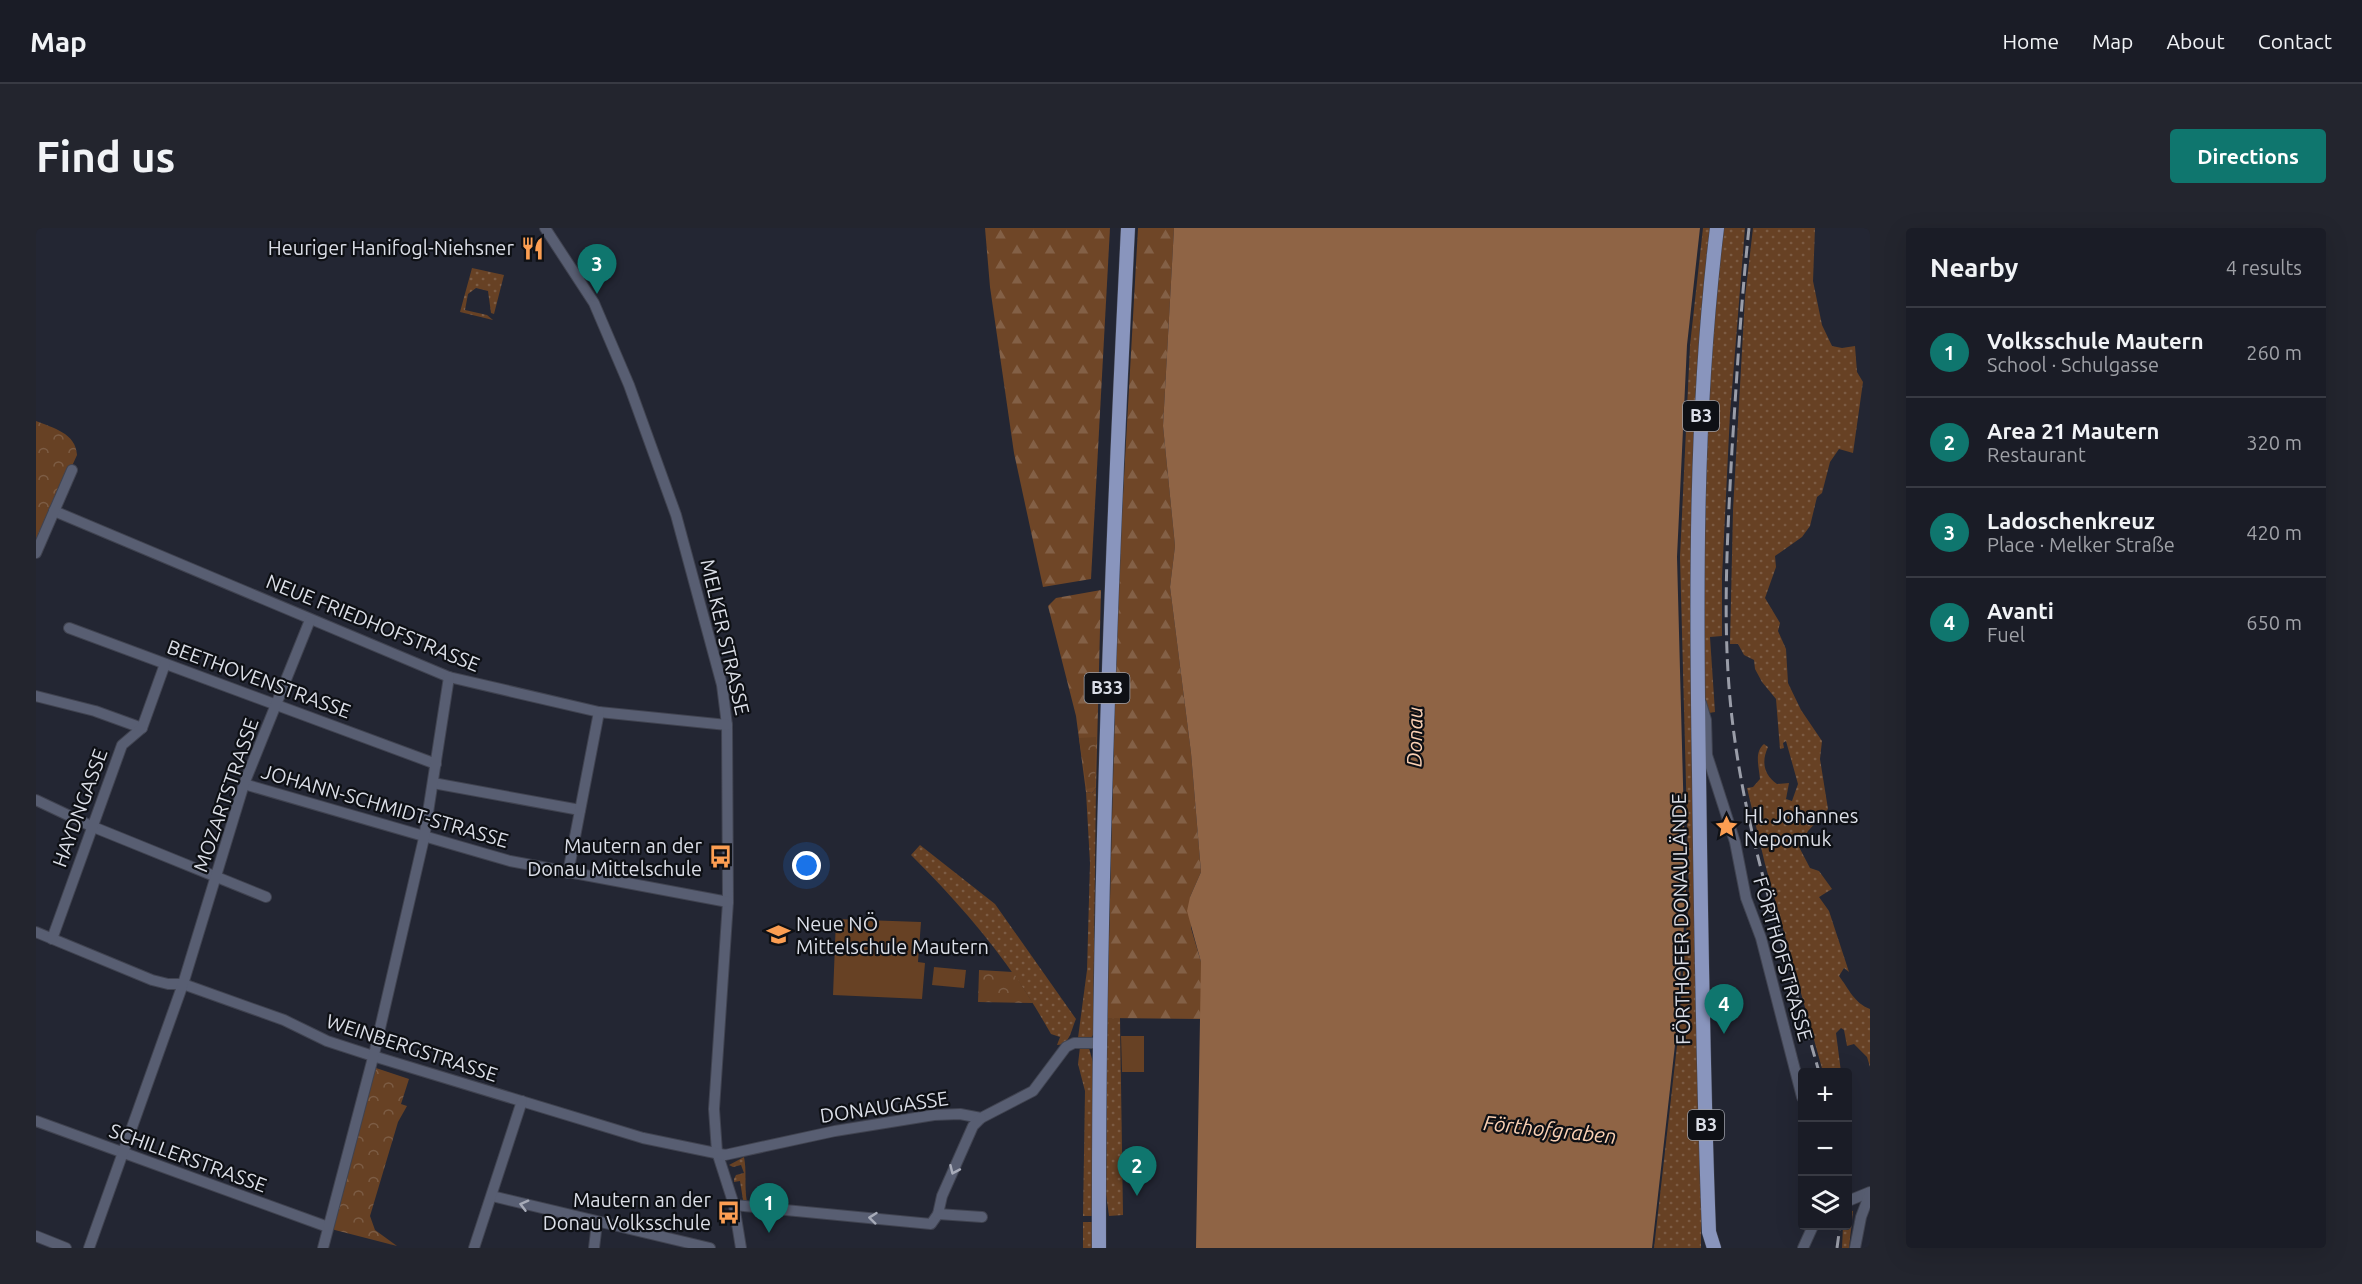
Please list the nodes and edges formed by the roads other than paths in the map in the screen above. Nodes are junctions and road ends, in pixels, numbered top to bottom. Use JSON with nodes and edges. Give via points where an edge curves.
{"nodes":[{"id":1,"x":545,"y":228,"type":"edge"},
{"id":2,"x":1128,"y":228,"type":"edge"},
{"id":3,"x":1717,"y":228,"type":"edge"},
{"id":4,"x":72,"y":470,"type":"dead end"},
{"id":5,"x":54,"y":511,"type":"junction"},
{"id":6,"x":36,"y":553,"type":"edge"},
{"id":7,"x":310,"y":620,"type":"junction"},
{"id":8,"x":69,"y":628,"type":"dead end"},
{"id":9,"x":165,"y":663,"type":"junction"},
{"id":10,"x":449,"y":677,"type":"junction"},
{"id":11,"x":1697,"y":692,"type":"junction"},
{"id":12,"x":36,"y":696,"type":"edge"},
{"id":13,"x":277,"y":704,"type":"junction"},
{"id":14,"x":599,"y":712,"type":"junction"},
{"id":15,"x":727,"y":725,"type":"junction"},
{"id":16,"x":142,"y":728,"type":"junction"},
{"id":17,"x":436,"y":764,"type":"junction"},
{"id":18,"x":433,"y":783,"type":"junction"},
{"id":19,"x":244,"y":784,"type":"junction"},
{"id":20,"x":36,"y":800,"type":"edge"},
{"id":21,"x":580,"y":810,"type":"junction"},
{"id":22,"x":92,"y":826,"type":"junction"},
{"id":23,"x":424,"y":838,"type":"junction"},
{"id":24,"x":568,"y":873,"type":"junction"},
{"id":25,"x":216,"y":876,"type":"junction"},
{"id":26,"x":266,"y":897,"type":"dead end"},
{"id":27,"x":728,"y":902,"type":"junction"},
{"id":28,"x":36,"y":932,"type":"edge"},
{"id":29,"x":52,"y":939,"type":"junction"},
{"id":30,"x":183,"y":984,"type":"junction"},
{"id":31,"x":1100,"y":1043,"type":"junction"},
{"id":32,"x":373,"y":1056,"type":"junction"},
{"id":33,"x":1798,"y":1078,"type":"edge"},
{"id":34,"x":522,"y":1101,"type":"junction"},
{"id":35,"x":981,"y":1118,"type":"junction"},
{"id":36,"x":36,"y":1121,"type":"edge"},
{"id":37,"x":717,"y":1152,"type":"junction"},
{"id":38,"x":122,"y":1154,"type":"junction"},
{"id":39,"x":1870,"y":1192,"type":"edge"},
{"id":40,"x":492,"y":1196,"type":"junction"},
{"id":41,"x":1852,"y":1200,"type":"edge"},
{"id":42,"x":734,"y":1205,"type":"junction"},
{"id":43,"x":938,"y":1214,"type":"junction"},
{"id":44,"x":982,"y":1217,"type":"dead end"},
{"id":45,"x":597,"y":1223,"type":"junction"},
{"id":46,"x":328,"y":1227,"type":"junction"},
{"id":47,"x":1811,"y":1230,"type":"edge"},
{"id":48,"x":1709,"y":1232,"type":"junction"},
{"id":49,"x":36,"y":1236,"type":"edge"},
{"id":50,"x":66,"y":1248,"type":"edge"},
{"id":51,"x":89,"y":1248,"type":"edge"},
{"id":52,"x":323,"y":1248,"type":"edge"},
{"id":53,"x":474,"y":1248,"type":"edge"},
{"id":54,"x":594,"y":1248,"type":"edge"},
{"id":55,"x":710,"y":1248,"type":"edge"},
{"id":56,"x":741,"y":1248,"type":"edge"},
{"id":57,"x":1099,"y":1248,"type":"edge"},
{"id":58,"x":1705,"y":1248,"type":"edge"},
{"id":59,"x":1714,"y":1248,"type":"edge"},
{"id":60,"x":1803,"y":1248,"type":"edge"},
{"id":61,"x":1855,"y":1248,"type":"edge"}],
"edges":[{"from":1,"to":15,"type":"street","name":"MELKER STRASSE","via":[[573,268],[610,338],[676,515],[717,663]]},
{"from":2,"to":31,"type":"main road","number":"B33","via":[[1110,582]]},
{"from":3,"to":11,"type":"main road","name":"FÖRTHOFER DONAULÄNDE","number":"B3","via":[[1704,366]]},
{"from":4,"to":5,"type":"street"},
{"from":5,"to":6,"type":"street"},
{"from":5,"to":7,"type":"street","name":"NEUE FRIEDHOFSTRASSE"},
{"from":7,"to":10,"type":"street","name":"NEUE FRIEDHOFSTRASSE"},
{"from":7,"to":13,"type":"street","name":"MOZARTSTRASSE"},
{"from":8,"to":9,"type":"street","name":"BEETHOVENSTRASSE"},
{"from":9,"to":13,"type":"street","name":"BEETHOVENSTRASSE"},
{"from":9,"to":16,"type":"street","name":"HAYDNGASSE"},
{"from":10,"to":14,"type":"street","name":"NEUE FRIEDHOFSTRASSE"},
{"from":10,"to":17,"type":"street"},
{"from":11,"to":33,"type":"street","name":"FÖRTHOFSTRASSE","via":[[1706,720],[1707,755],[1736,842],[1746,898],[1761,938]]},
{"from":11,"to":48,"type":"main road","name":"FÖRTHOFER DONAULÄNDE","number":"B3"},
{"from":12,"to":16,"type":"street"},
{"from":13,"to":17,"type":"street","name":"BEETHOVENSTRASSE"},
{"from":13,"to":19,"type":"street","name":"MOZARTSTRASSE"},
{"from":14,"to":15,"type":"street","name":"NEUE FRIEDHOFSTRASSE"},
{"from":14,"to":21,"type":"street"},
{"from":15,"to":27,"type":"street","name":"MELKER STRASSE"},
{"from":16,"to":22,"type":"street","name":"HAYDNGASSE","via":[[122,745]]},
{"from":17,"to":18,"type":"street"},
{"from":18,"to":21,"type":"street"},
{"from":18,"to":23,"type":"street"},
{"from":19,"to":23,"type":"street","name":"JOHANN-SCHMIDT-STRASSE"},
{"from":19,"to":25,"type":"street","name":"MOZARTSTRASSE"},
{"from":20,"to":22,"type":"street"},
{"from":21,"to":24,"type":"street"},
{"from":22,"to":25,"type":"street"},
{"from":22,"to":29,"type":"street","name":"HAYDNGASSE"},
{"from":23,"to":24,"type":"street","name":"JOHANN-SCHMIDT-STRASSE"},
{"from":23,"to":32,"type":"street"},
{"from":24,"to":27,"type":"street","name":"JOHANN-SCHMIDT-STRASSE"},
{"from":25,"to":26,"type":"street"},
{"from":25,"to":30,"type":"street","name":"MOZARTSTRASSE"},
{"from":27,"to":37,"type":"street","name":"MELKER STRASSE","via":[[714,1087]]},
{"from":28,"to":29,"type":"street","name":"WEINBERGSTRASSE"},
{"from":29,"to":30,"type":"street","name":"WEINBERGSTRASSE","via":[[152,980]]},
{"from":30,"to":32,"type":"street","name":"WEINBERGSTRASSE"},
{"from":30,"to":38,"type":"street","name":"MOZARTSTRASSE"},
{"from":31,"to":35,"type":"street","via":[[1074,1043],[1066,1047],[1033,1090]]},
{"from":31,"to":57,"type":"main road","number":"B33"},
{"from":32,"to":34,"type":"street","name":"WEINBERGSTRASSE"},
{"from":32,"to":46,"type":"street"},
{"from":34,"to":37,"type":"street","name":"WEINBERGSTRASSE","via":[[643,1138]]},
{"from":34,"to":40,"type":"street"},
{"from":35,"to":37,"type":"street","name":"DONAUGASSE","via":[[934,1115],[728,1154]]},
{"from":35,"to":43,"type":"street","one_way":true,"via":[[973,1126],[952,1172]]},
{"from":36,"to":38,"type":"street","name":"SCHILLERSTRASSE"},
{"from":37,"to":42,"type":"street","name":"MELKER STRASSE"},
{"from":38,"to":46,"type":"street","name":"SCHILLERSTRASSE"},
{"from":38,"to":51,"type":"street","name":"MOZARTSTRASSE"},
{"from":39,"to":41,"type":"street"},
{"from":39,"to":61,"type":"street"},
{"from":45,"to":40,"type":"street","one_way":true},
{"from":40,"to":53,"type":"street"},
{"from":43,"to":42,"type":"street","one_way":true,"via":[[931,1224]]},
{"from":42,"to":56,"type":"street","name":"MELKER STRASSE"},
{"from":43,"to":44,"type":"street"},
{"from":45,"to":54,"type":"street"},
{"from":45,"to":55,"type":"street"},
{"from":46,"to":52,"type":"street"},
{"from":47,"to":60,"type":"street"},
{"from":48,"to":58,"type":"main road","name":"FÖRTHOFER DONAULÄNDE","number":"B3"},
{"from":48,"to":59,"type":"main road","name":"FÖRTHOFER DONAULÄNDE","number":"B3"},
{"from":49,"to":50,"type":"street"}]}
